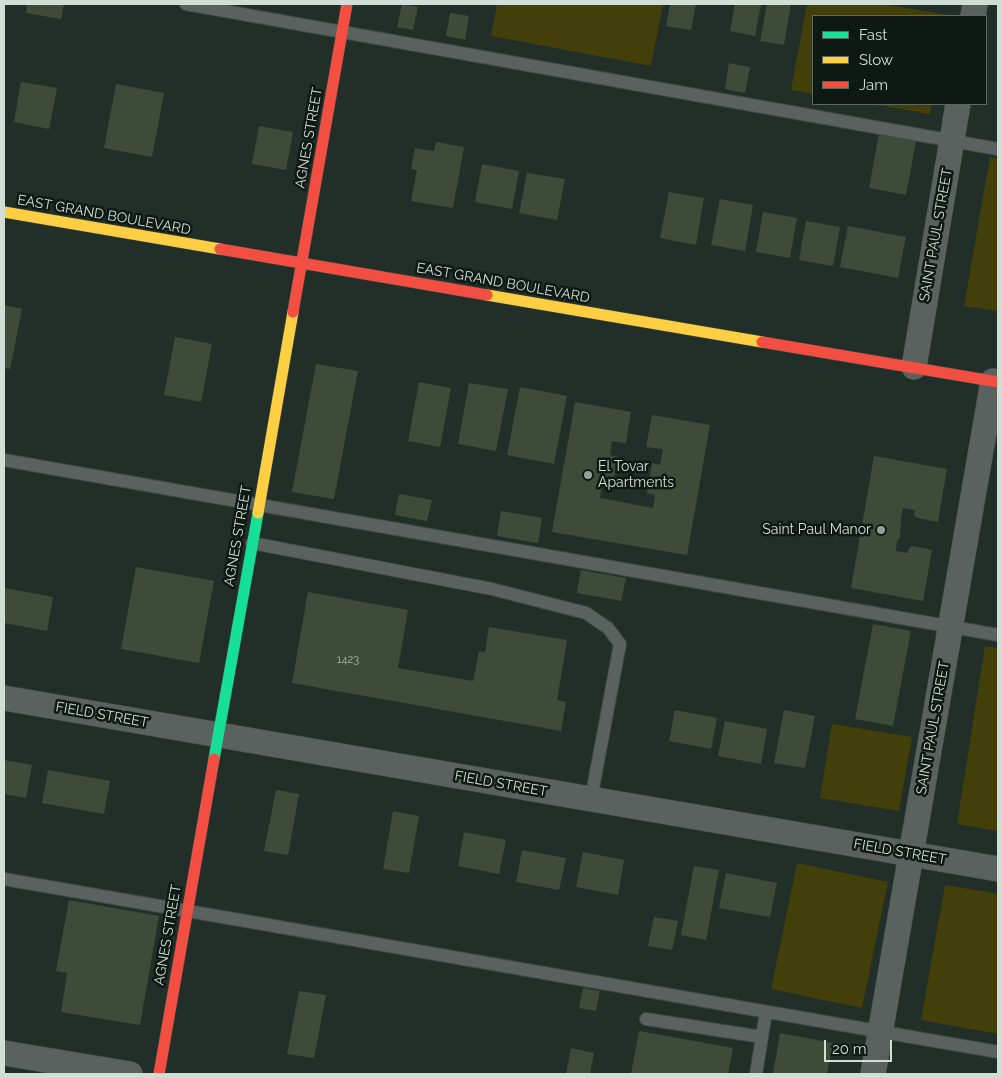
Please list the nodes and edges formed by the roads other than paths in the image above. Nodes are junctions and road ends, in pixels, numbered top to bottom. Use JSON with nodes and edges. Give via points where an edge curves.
{"nodes":[{"id":1,"x":186,"y":4,"type":"edge"},
{"id":2,"x":347,"y":4,"type":"edge"},
{"id":3,"x":342,"y":31,"type":"junction"},
{"id":4,"x":958,"y":105,"type":"edge"},
{"id":5,"x":952,"y":140,"type":"junction"},
{"id":6,"x":998,"y":149,"type":"edge"},
{"id":7,"x":4,"y":212,"type":"edge"},
{"id":8,"x":302,"y":265,"type":"junction"},
{"id":9,"x":914,"y":367,"type":"junction"},
{"id":10,"x":996,"y":382,"type":"edge"},
{"id":11,"x":4,"y":460,"type":"edge"},
{"id":12,"x":259,"y":506,"type":"junction"},
{"id":13,"x":252,"y":543,"type":"junction"},
{"id":14,"x":950,"y":626,"type":"junction"},
{"id":15,"x":998,"y":635,"type":"edge"},
{"id":16,"x":4,"y":698,"type":"edge"},
{"id":17,"x":218,"y":735,"type":"junction"},
{"id":18,"x":591,"y":799,"type":"junction"},
{"id":19,"x":911,"y":854,"type":"junction"},
{"id":20,"x":998,"y":870,"type":"edge"},
{"id":21,"x":4,"y":879,"type":"edge"},
{"id":22,"x":188,"y":911,"type":"junction"},
{"id":23,"x":766,"y":1012,"type":"junction"},
{"id":24,"x":646,"y":1019,"type":"dead end"},
{"id":25,"x":880,"y":1032,"type":"junction"},
{"id":26,"x":762,"y":1037,"type":"junction"},
{"id":27,"x":998,"y":1052,"type":"edge"},
{"id":28,"x":4,"y":1053,"type":"edge"},
{"id":29,"x":130,"y":1074,"type":"edge"},
{"id":30,"x":159,"y":1074,"type":"edge"},
{"id":31,"x":756,"y":1074,"type":"edge"},
{"id":32,"x":873,"y":1074,"type":"edge"}],
"edges":[{"from":1,"to":3,"type":"lane"},
{"from":2,"to":3,"type":"street","name":"AGNES STREET"},
{"from":3,"to":5,"type":"lane"},
{"from":3,"to":8,"type":"street","name":"AGNES STREET"},
{"from":4,"to":5,"type":"street","name":"SAINT PAUL STREET"},
{"from":5,"to":6,"type":"lane"},
{"from":5,"to":9,"type":"street","name":"SAINT PAUL STREET"},
{"from":7,"to":8,"type":"street","name":"EAST GRAND BOULEVARD"},
{"from":8,"to":9,"type":"street","name":"EAST GRAND BOULEVARD"},
{"from":8,"to":12,"type":"street","name":"AGNES STREET"},
{"from":9,"to":10,"type":"street","name":"EAST GRAND BOULEVARD"},
{"from":10,"to":14,"type":"street","name":"SAINT PAUL STREET"},
{"from":11,"to":12,"type":"lane"},
{"from":12,"to":13,"type":"street","name":"AGNES STREET"},
{"from":12,"to":14,"type":"lane"},
{"from":13,"to":17,"type":"street","name":"AGNES STREET"},
{"from":13,"to":18,"type":"lane","via":[[492,589],[586,613],[608,628],[620,644]]},
{"from":14,"to":15,"type":"lane"},
{"from":14,"to":19,"type":"street","name":"SAINT PAUL STREET"},
{"from":16,"to":17,"type":"street","name":"FIELD STREET"},
{"from":17,"to":18,"type":"street","name":"FIELD STREET"},
{"from":17,"to":22,"type":"street","name":"AGNES STREET"},
{"from":18,"to":19,"type":"street","name":"FIELD STREET"},
{"from":19,"to":20,"type":"street","name":"FIELD STREET"},
{"from":19,"to":25,"type":"street","name":"SAINT PAUL STREET"},
{"from":21,"to":22,"type":"lane"},
{"from":22,"to":23,"type":"lane"},
{"from":22,"to":30,"type":"street","name":"AGNES STREET"},
{"from":23,"to":25,"type":"lane"},
{"from":23,"to":26,"type":"lane"},
{"from":24,"to":26,"type":"lane"},
{"from":25,"to":27,"type":"lane"},
{"from":25,"to":32,"type":"street","name":"SAINT PAUL STREET"},
{"from":26,"to":31,"type":"lane"},
{"from":28,"to":29,"type":"street"}]}
